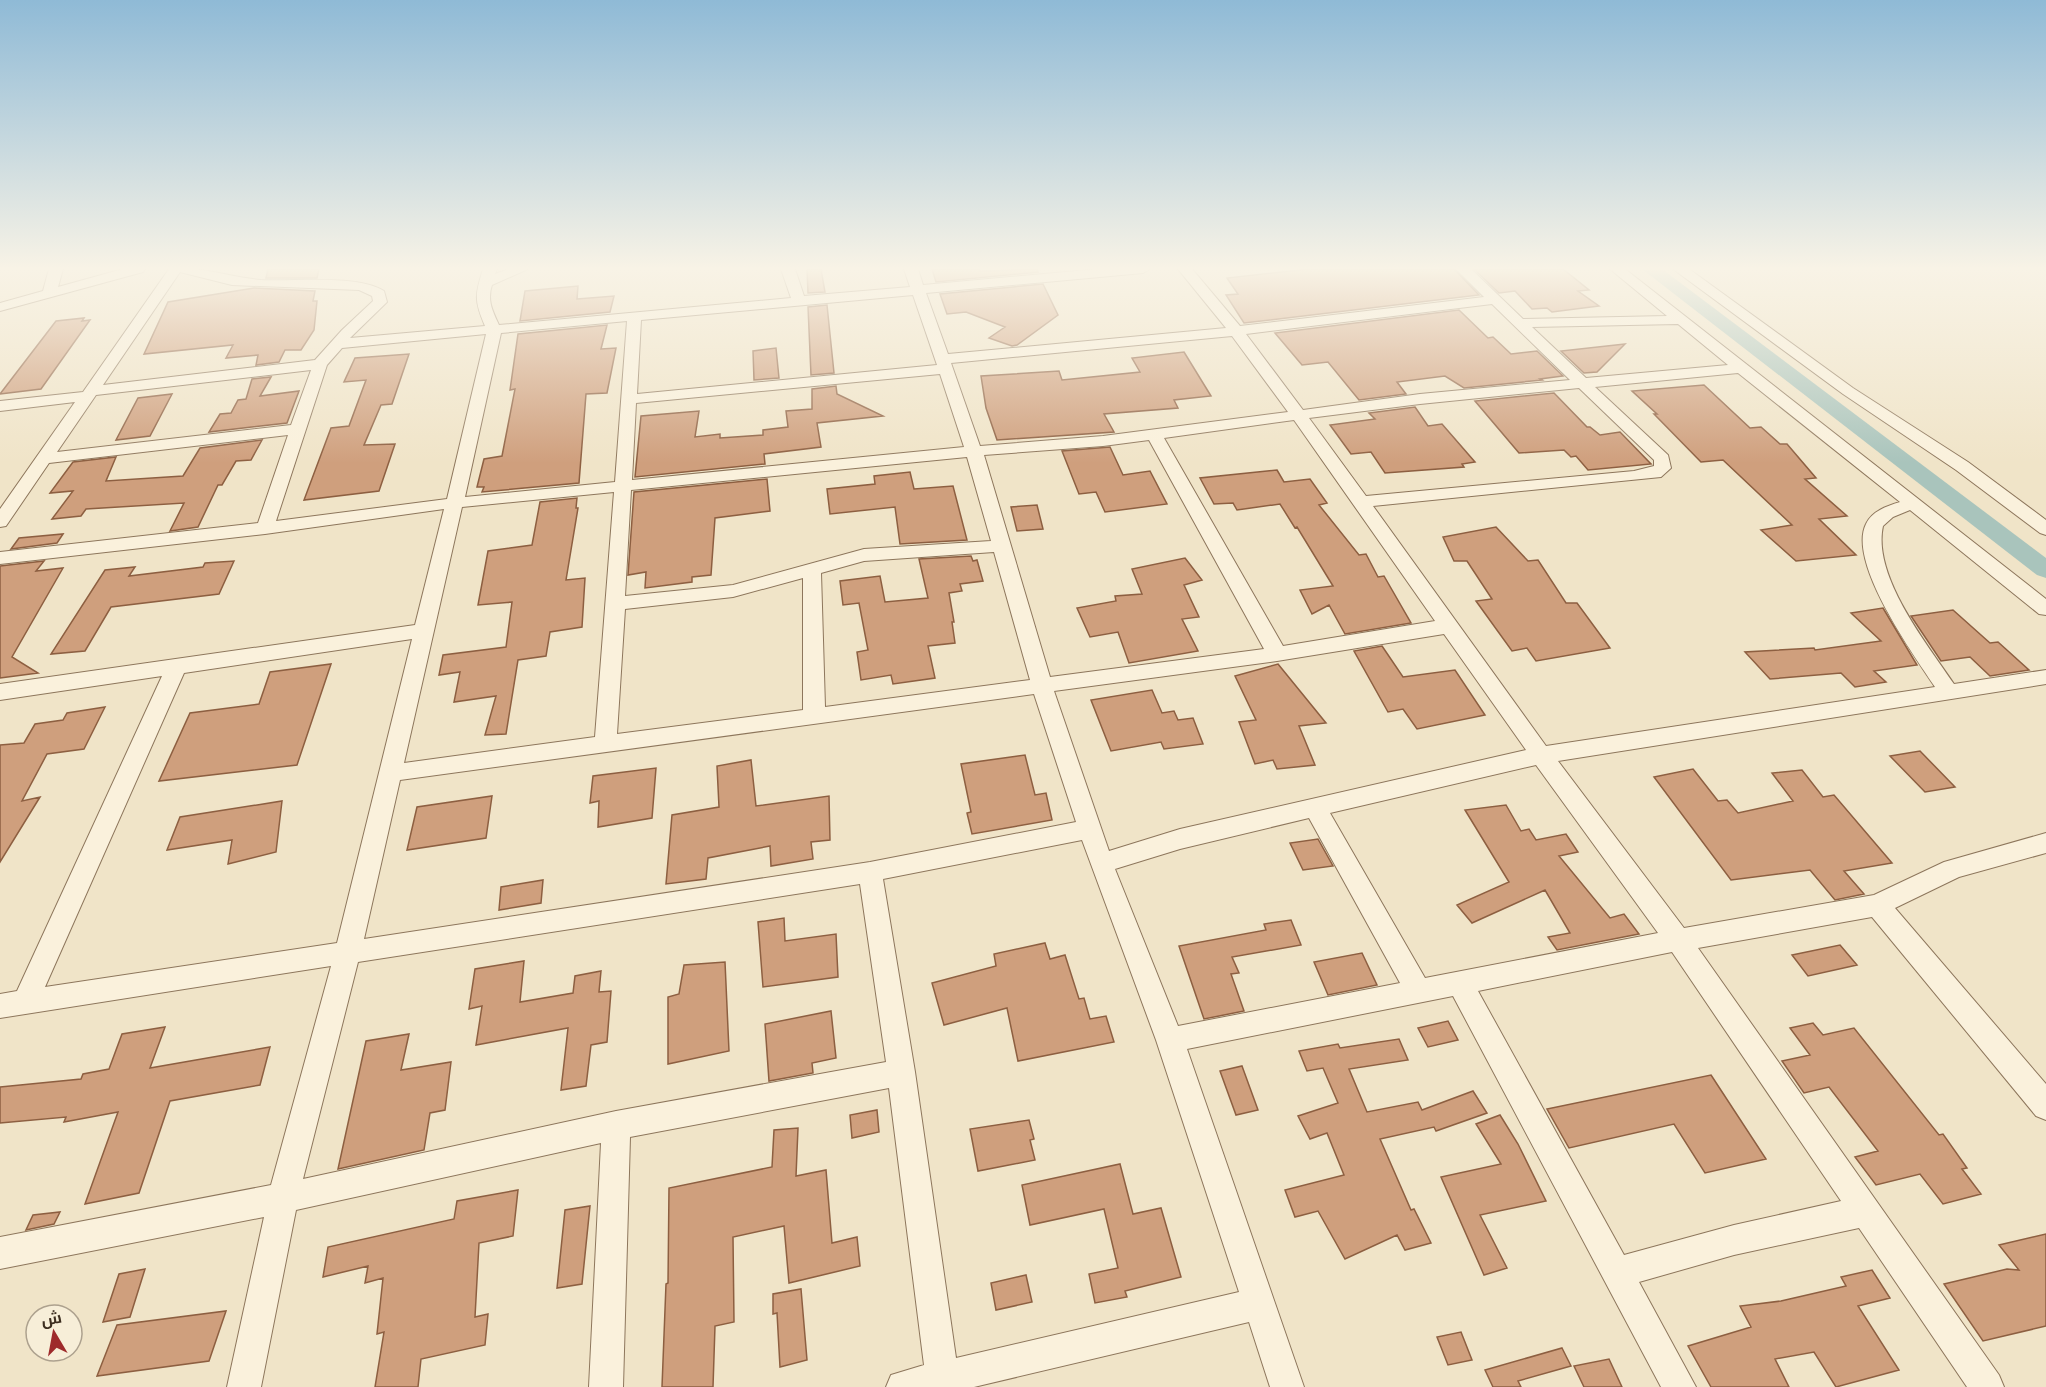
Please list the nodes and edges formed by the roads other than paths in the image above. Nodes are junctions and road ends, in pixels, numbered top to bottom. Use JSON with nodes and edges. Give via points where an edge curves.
{"nodes":[{"id":1,"x":131,"y":334,"type":"edge"},
{"id":2,"x":348,"y":334,"type":"edge"},
{"id":3,"x":452,"y":334,"type":"edge"},
{"id":4,"x":493,"y":334,"type":"edge"},
{"id":5,"x":633,"y":334,"type":"edge"},
{"id":6,"x":933,"y":334,"type":"edge"},
{"id":7,"x":1212,"y":334,"type":"edge"},
{"id":8,"x":1238,"y":334,"type":"edge"},
{"id":9,"x":1531,"y":334,"type":"edge"},
{"id":10,"x":1699,"y":334,"type":"edge"},
{"id":11,"x":1771,"y":334,"type":"edge"},
{"id":12,"x":337,"y":344,"type":"junction"},
{"id":13,"x":320,"y":364,"type":"junction"},
{"id":14,"x":944,"y":364,"type":"junction"},
{"id":15,"x":1742,"y":368,"type":"junction"},
{"id":16,"x":1585,"y":383,"type":"junction"},
{"id":17,"x":90,"y":393,"type":"junction"},
{"id":18,"x":630,"y":399,"type":"junction"},
{"id":19,"x":0,"y":406,"type":"edge"},
{"id":20,"x":1298,"y":414,"type":"junction"},
{"id":21,"x":299,"y":429,"type":"junction"},
{"id":22,"x":1154,"y":435,"type":"junction"},
{"id":23,"x":974,"y":451,"type":"junction"},
{"id":24,"x":44,"y":459,"type":"junction"},
{"id":25,"x":624,"y":486,"type":"junction"},
{"id":26,"x":453,"y":502,"type":"junction"},
{"id":27,"x":1361,"y":502,"type":"junction"},
{"id":28,"x":1913,"y":504,"type":"junction"},
{"id":29,"x":0,"y":522,"type":"edge"},
{"id":30,"x":265,"y":528,"type":"junction"},
{"id":31,"x":2046,"y":529,"type":"edge"},
{"id":32,"x":1002,"y":546,"type":"junction"},
{"id":33,"x":0,"y":558,"type":"edge"},
{"id":34,"x":812,"y":569,"type":"junction"},
{"id":35,"x":616,"y":603,"type":"junction"},
{"id":36,"x":2046,"y":609,"type":"edge"},
{"id":37,"x":1449,"y":626,"type":"junction"},
{"id":38,"x":423,"y":631,"type":"junction"},
{"id":39,"x":1277,"y":654,"type":"junction"},
{"id":40,"x":176,"y":668,"type":"junction"},
{"id":41,"x":2046,"y":677,"type":"edge"},
{"id":42,"x":1042,"y":686,"type":"junction"},
{"id":43,"x":0,"y":692,"type":"edge"},
{"id":44,"x":1949,"y":692,"type":"junction"},
{"id":45,"x":814,"y":715,"type":"junction"},
{"id":46,"x":606,"y":743,"type":"junction"},
{"id":47,"x":1541,"y":755,"type":"junction"},
{"id":48,"x":390,"y":773,"type":"junction"},
{"id":49,"x":1315,"y":808,"type":"junction"},
{"id":50,"x":1091,"y":829,"type":"junction"},
{"id":51,"x":2046,"y":843,"type":"edge"},
{"id":52,"x":1101,"y":863,"type":"junction"},
{"id":53,"x":870,"y":872,"type":"junction"},
{"id":54,"x":1877,"y":905,"type":"junction"},
{"id":55,"x":1678,"y":940,"type":"junction"},
{"id":56,"x":348,"y":951,"type":"junction"},
{"id":57,"x":1459,"y":982,"type":"junction"},
{"id":58,"x":1418,"y":991,"type":"junction"},
{"id":59,"x":26,"y":1002,"type":"junction"},
{"id":60,"x":0,"y":1006,"type":"edge"},
{"id":61,"x":1170,"y":1040,"type":"junction"},
{"id":62,"x":901,"y":1072,"type":"junction"},
{"id":63,"x":2046,"y":1106,"type":"edge"},
{"id":64,"x":616,"y":1125,"type":"junction"},
{"id":65,"x":283,"y":1198,"type":"junction"},
{"id":66,"x":1865,"y":1211,"type":"junction"},
{"id":67,"x":0,"y":1253,"type":"edge"},
{"id":68,"x":1618,"y":1272,"type":"junction"},
{"id":69,"x":1258,"y":1304,"type":"junction"},
{"id":70,"x":942,"y":1378,"type":"junction"},
{"id":71,"x":244,"y":1387,"type":"edge"},
{"id":72,"x":606,"y":1387,"type":"edge"},
{"id":73,"x":903,"y":1387,"type":"edge"},
{"id":74,"x":1287,"y":1387,"type":"edge"},
{"id":75,"x":1679,"y":1387,"type":"edge"},
{"id":76,"x":1987,"y":1387,"type":"edge"}],
"edges":[{"from":1,"to":17,"type":"street"},
{"from":2,"to":12,"type":"street"},
{"from":3,"to":12,"type":"street"},
{"from":4,"to":26,"type":"street"},
{"from":5,"to":18,"type":"street"},
{"from":6,"to":14,"type":"street"},
{"from":7,"to":14,"type":"street"},
{"from":8,"to":20,"type":"street"},
{"from":9,"to":16,"type":"street"},
{"from":10,"to":15,"type":"street"},
{"from":11,"to":31,"type":"street"},
{"from":12,"to":13,"type":"street"},
{"from":13,"to":17,"type":"street"},
{"from":13,"to":21,"type":"street"},
{"from":14,"to":18,"type":"street"},
{"from":14,"to":23,"type":"street"},
{"from":15,"to":16,"type":"street"},
{"from":15,"to":28,"type":"street"},
{"from":16,"to":20,"type":"street"},
{"from":16,"to":27,"type":"street","via":[[1662,459],[1663,468],[1634,476]]},
{"from":17,"to":19,"type":"street"},
{"from":17,"to":24,"type":"street"},
{"from":18,"to":25,"type":"street"},
{"from":20,"to":22,"type":"street"},
{"from":20,"to":27,"type":"street"},
{"from":21,"to":24,"type":"street"},
{"from":21,"to":30,"type":"street"},
{"from":22,"to":23,"type":"street"},
{"from":22,"to":39,"type":"street"},
{"from":23,"to":25,"type":"street"},
{"from":23,"to":32,"type":"street"},
{"from":24,"to":29,"type":"street"},
{"from":25,"to":26,"type":"street"},
{"from":25,"to":35,"type":"street"},
{"from":26,"to":30,"type":"street"},
{"from":26,"to":38,"type":"street"},
{"from":27,"to":37,"type":"street"},
{"from":28,"to":36,"type":"street"},
{"from":28,"to":44,"type":"street","via":[[1883,514],[1869,540],[1886,592],[1912,639]]},
{"from":30,"to":33,"type":"street"},
{"from":32,"to":34,"type":"street","via":[[864,555]]},
{"from":32,"to":42,"type":"street"},
{"from":34,"to":35,"type":"street","via":[[733,591]]},
{"from":34,"to":45,"type":"street"},
{"from":35,"to":46,"type":"street"},
{"from":37,"to":39,"type":"street"},
{"from":37,"to":47,"type":"street"},
{"from":38,"to":40,"type":"street"},
{"from":38,"to":48,"type":"street"},
{"from":39,"to":42,"type":"street"},
{"from":40,"to":43,"type":"street"},
{"from":40,"to":59,"type":"street"},
{"from":41,"to":44,"type":"street"},
{"from":42,"to":45,"type":"street"},
{"from":42,"to":50,"type":"street"},
{"from":44,"to":47,"type":"street"},
{"from":45,"to":46,"type":"street"},
{"from":46,"to":48,"type":"street"},
{"from":47,"to":49,"type":"street"},
{"from":47,"to":55,"type":"street"},
{"from":48,"to":56,"type":"street"},
{"from":49,"to":52,"type":"street","via":[[1180,839]]},
{"from":49,"to":58,"type":"street"},
{"from":50,"to":52,"type":"street"},
{"from":50,"to":53,"type":"street"},
{"from":51,"to":54,"type":"street","via":[[1953,869]]},
{"from":52,"to":61,"type":"street"},
{"from":53,"to":56,"type":"street"},
{"from":53,"to":62,"type":"street"},
{"from":54,"to":55,"type":"street"},
{"from":54,"to":63,"type":"street"},
{"from":55,"to":57,"type":"street"},
{"from":55,"to":66,"type":"street"},
{"from":56,"to":59,"type":"street"},
{"from":56,"to":65,"type":"street"},
{"from":57,"to":58,"type":"street"},
{"from":57,"to":68,"type":"street"},
{"from":58,"to":61,"type":"street"},
{"from":59,"to":60,"type":"street"},
{"from":61,"to":69,"type":"street"},
{"from":62,"to":64,"type":"street"},
{"from":62,"to":70,"type":"street"},
{"from":64,"to":65,"type":"street"},
{"from":64,"to":72,"type":"street"},
{"from":65,"to":67,"type":"street"},
{"from":65,"to":71,"type":"street"},
{"from":66,"to":68,"type":"street","via":[[1734,1240]]},
{"from":66,"to":76,"type":"street"},
{"from":68,"to":75,"type":"street"},
{"from":69,"to":70,"type":"street"},
{"from":69,"to":74,"type":"street"},
{"from":70,"to":73,"type":"street"}]}
